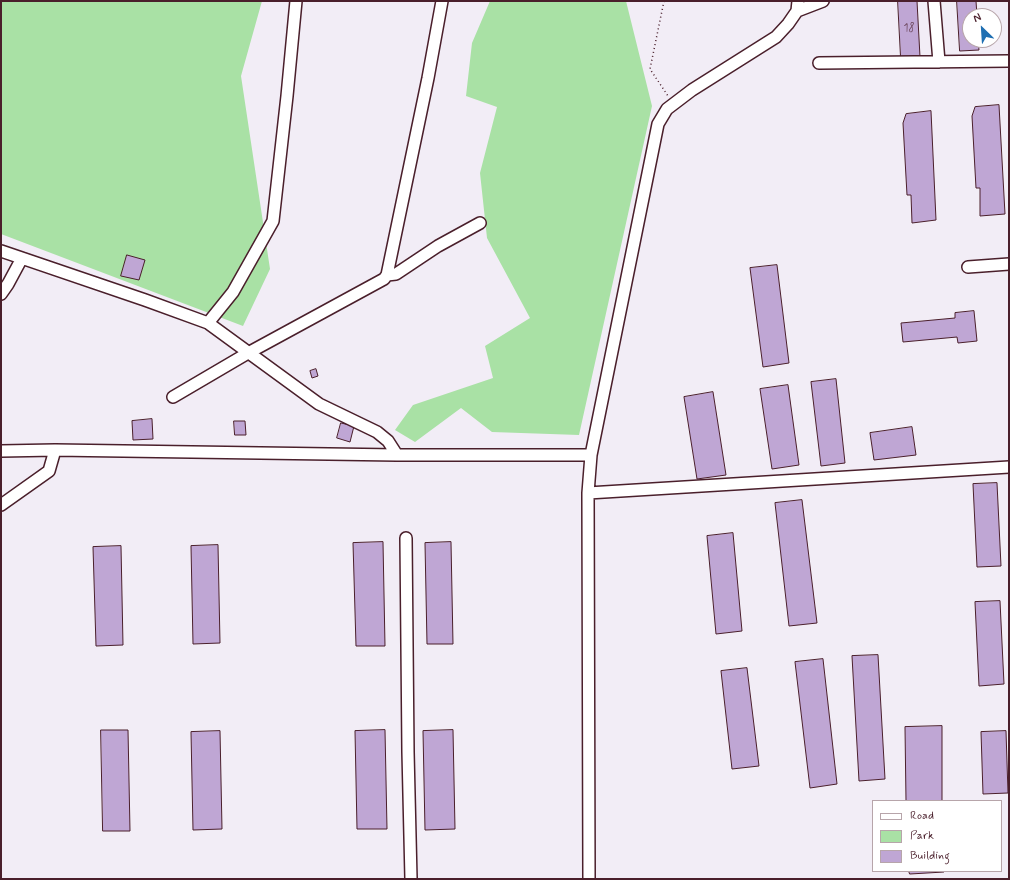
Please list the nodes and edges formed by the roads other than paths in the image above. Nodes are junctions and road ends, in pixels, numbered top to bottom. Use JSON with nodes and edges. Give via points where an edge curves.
{"nodes":[{"id":1,"x":296,"y":1,"type":"edge"},
{"id":2,"x":442,"y":1,"type":"edge"},
{"id":3,"x":823,"y":1,"type":"edge"},
{"id":4,"x":934,"y":1,"type":"edge"},
{"id":5,"x":798,"y":6,"type":"edge"},
{"id":6,"x":1009,"y":61,"type":"edge"},
{"id":7,"x":939,"y":62,"type":"junction"},
{"id":8,"x":819,"y":63,"type":"dead end"},
{"id":9,"x":480,"y":223,"type":"dead end"},
{"id":10,"x":1,"y":251,"type":"edge"},
{"id":11,"x":22,"y":258,"type":"junction"},
{"id":12,"x":1009,"y":264,"type":"edge"},
{"id":13,"x":968,"y":267,"type":"dead end"},
{"id":14,"x":388,"y":276,"type":"junction"},
{"id":15,"x":1,"y":294,"type":"edge"},
{"id":16,"x":208,"y":323,"type":"junction"},
{"id":17,"x":248,"y":353,"type":"junction"},
{"id":18,"x":173,"y":397,"type":"dead end"},
{"id":19,"x":55,"y":450,"type":"junction"},
{"id":20,"x":1,"y":451,"type":"edge"},
{"id":21,"x":397,"y":455,"type":"junction"},
{"id":22,"x":591,"y":455,"type":"junction"},
{"id":23,"x":1009,"y":467,"type":"edge"},
{"id":24,"x":588,"y":493,"type":"junction"},
{"id":25,"x":1,"y":505,"type":"edge"},
{"id":26,"x":406,"y":538,"type":"dead end"},
{"id":27,"x":411,"y":879,"type":"edge"},
{"id":28,"x":589,"y":879,"type":"edge"}],
"edges":[{"from":1,"to":16,"type":"street","via":[[273,221],[233,292]]},
{"from":2,"to":14,"type":"street"},
{"from":3,"to":5,"type":"street"},
{"from":4,"to":7,"type":"street"},
{"from":5,"to":22,"type":"street","via":[[788,24],[776,37],[673,104],[658,124]]},
{"from":6,"to":7,"type":"street"},
{"from":7,"to":8,"type":"street"},
{"from":9,"to":14,"type":"street","via":[[438,246],[396,274]]},
{"from":10,"to":11,"type":"street"},
{"from":11,"to":15,"type":"street"},
{"from":11,"to":16,"type":"street"},
{"from":12,"to":13,"type":"street"},
{"from":14,"to":17,"type":"street"},
{"from":16,"to":17,"type":"street"},
{"from":17,"to":18,"type":"street"},
{"from":17,"to":21,"type":"street","via":[[320,404],[377,432],[388,441]]},
{"from":19,"to":20,"type":"street"},
{"from":19,"to":21,"type":"street"},
{"from":19,"to":25,"type":"street","via":[[49,471]]},
{"from":21,"to":22,"type":"street"},
{"from":22,"to":24,"type":"street"},
{"from":23,"to":24,"type":"street"},
{"from":24,"to":28,"type":"street"},
{"from":26,"to":27,"type":"street"}]}
